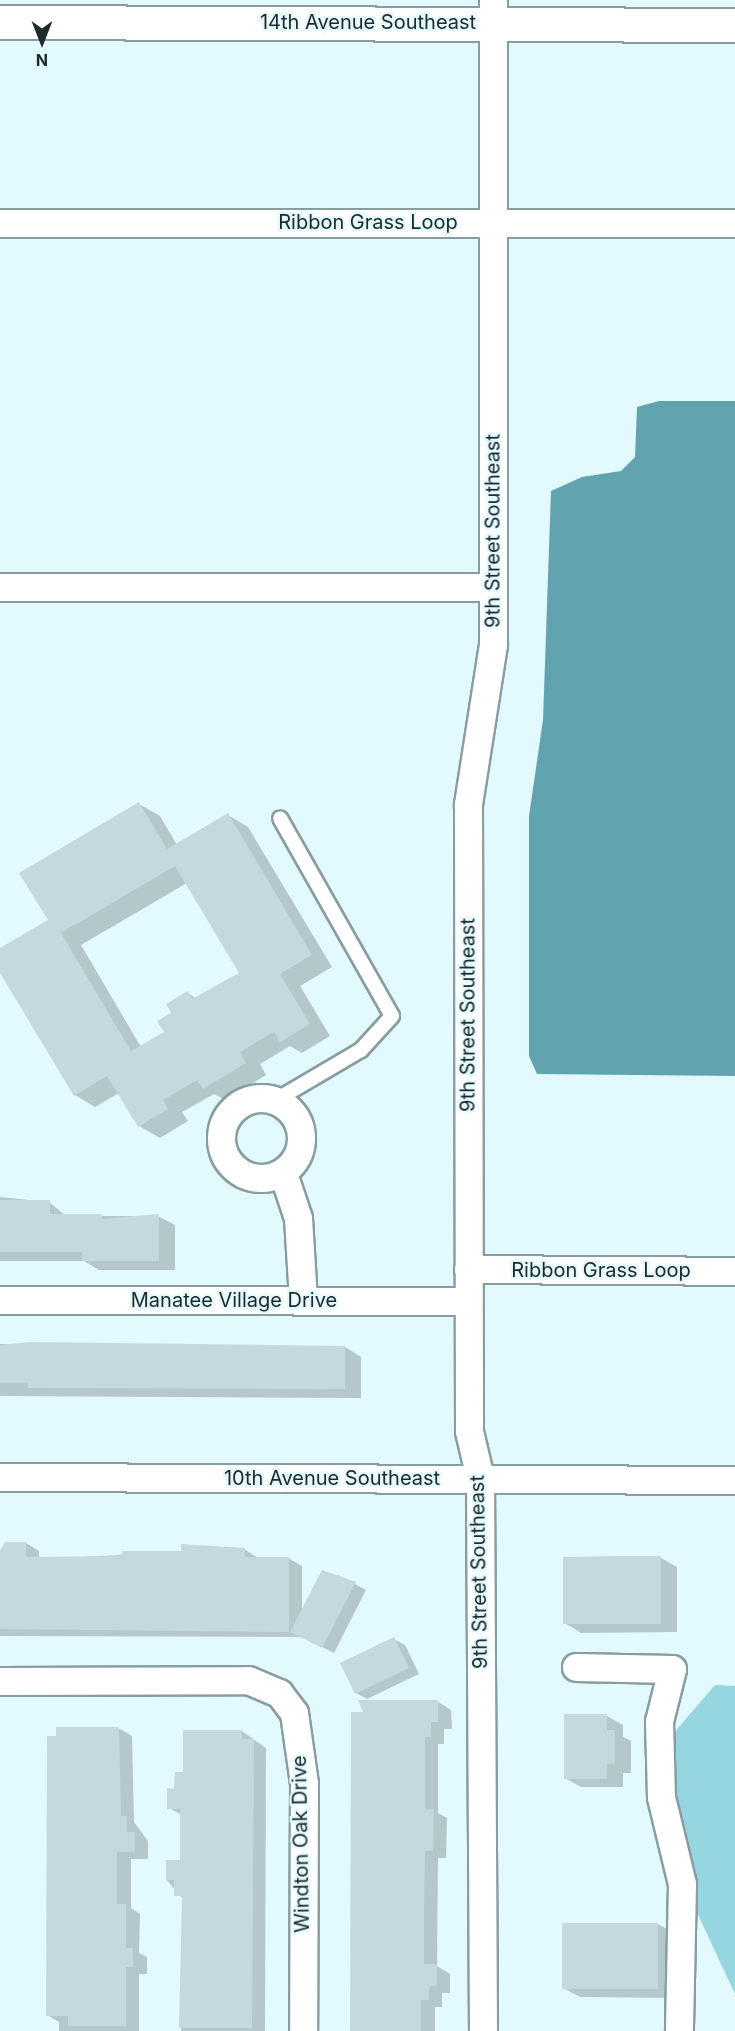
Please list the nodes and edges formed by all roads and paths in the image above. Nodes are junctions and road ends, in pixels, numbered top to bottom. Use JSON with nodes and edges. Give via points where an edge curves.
{"nodes":[{"id":1,"x":493,"y":11,"type":"edge"},
{"id":2,"x":0,"y":22,"type":"edge"},
{"id":3,"x":735,"y":25,"type":"edge"},
{"id":4,"x":493,"y":222,"type":"junction"},
{"id":5,"x":0,"y":223,"type":"edge"},
{"id":6,"x":735,"y":223,"type":"edge"},
{"id":7,"x":0,"y":588,"type":"edge"},
{"id":8,"x":492,"y":588,"type":"junction"},
{"id":9,"x":280,"y":818,"type":"dead end"},
{"id":10,"x":276,"y":1100,"type":"junction"},
{"id":11,"x":283,"y":1173,"type":"junction"},
{"id":12,"x":468,"y":1269,"type":"junction"},
{"id":13,"x":735,"y":1271,"type":"edge"},
{"id":14,"x":0,"y":1300,"type":"edge"},
{"id":15,"x":303,"y":1300,"type":"junction"},
{"id":16,"x":468,"y":1300,"type":"junction"},
{"id":17,"x":0,"y":1477,"type":"edge"},
{"id":18,"x":480,"y":1478,"type":"junction"},
{"id":19,"x":735,"y":1480,"type":"edge"},
{"id":20,"x":576,"y":1667,"type":"dead end"},
{"id":21,"x":0,"y":1681,"type":"edge"},
{"id":22,"x":303,"y":2031,"type":"edge"},
{"id":23,"x":483,"y":2031,"type":"edge"},
{"id":24,"x":680,"y":2031,"type":"edge"}],
"edges":[{"from":1,"to":2,"type":"street","name":"14th Avenue Southeast"},
{"from":1,"to":3,"type":"street","name":"14th Avenue Southeast"},
{"from":1,"to":4,"type":"street","name":"9th Street Southeast"},
{"from":4,"to":5,"type":"street","name":"Ribbon Grass Loop"},
{"from":4,"to":6,"type":"street","name":"Ribbon Grass Loop"},
{"from":4,"to":8,"type":"street","name":"9th Street Southeast"},
{"from":7,"to":8,"type":"street"},
{"from":8,"to":12,"type":"street","name":"9th Street Southeast","via":[[493,645],[468,804]]},
{"from":9,"to":10,"type":"lane","via":[[392,1016],[361,1050]]},
{"from":10,"to":11,"type":"street","via":[[295,1116],[302,1134],[299,1153]]},
{"from":10,"to":11,"type":"street","via":[[262,1098],[237,1106],[227,1116],[221,1142],[224,1155],[243,1174],[263,1178]]},
{"from":11,"to":15,"type":"street","via":[[298,1218]]},
{"from":12,"to":13,"type":"street","name":"Ribbon Grass Loop"},
{"from":12,"to":16,"type":"street","name":"9th Street Southeast"},
{"from":14,"to":15,"type":"street","name":"Manatee Village Drive"},
{"from":15,"to":16,"type":"street","name":"Manatee Village Drive"},
{"from":16,"to":18,"type":"street","name":"9th Street Southeast","via":[[469,1431]]},
{"from":17,"to":18,"type":"street","name":"10th Avenue Southeast"},
{"from":18,"to":19,"type":"street","name":"10th Avenue Southeast"},
{"from":18,"to":23,"type":"street","name":"9th Street Southeast"},
{"from":20,"to":24,"type":"street","via":[[672,1669],[659,1732],[661,1797],[682,1884]]},
{"from":21,"to":22,"type":"street","name":"Windton Oak Drive","via":[[248,1680],[279,1693],[294,1713],[304,1783]]}]}
